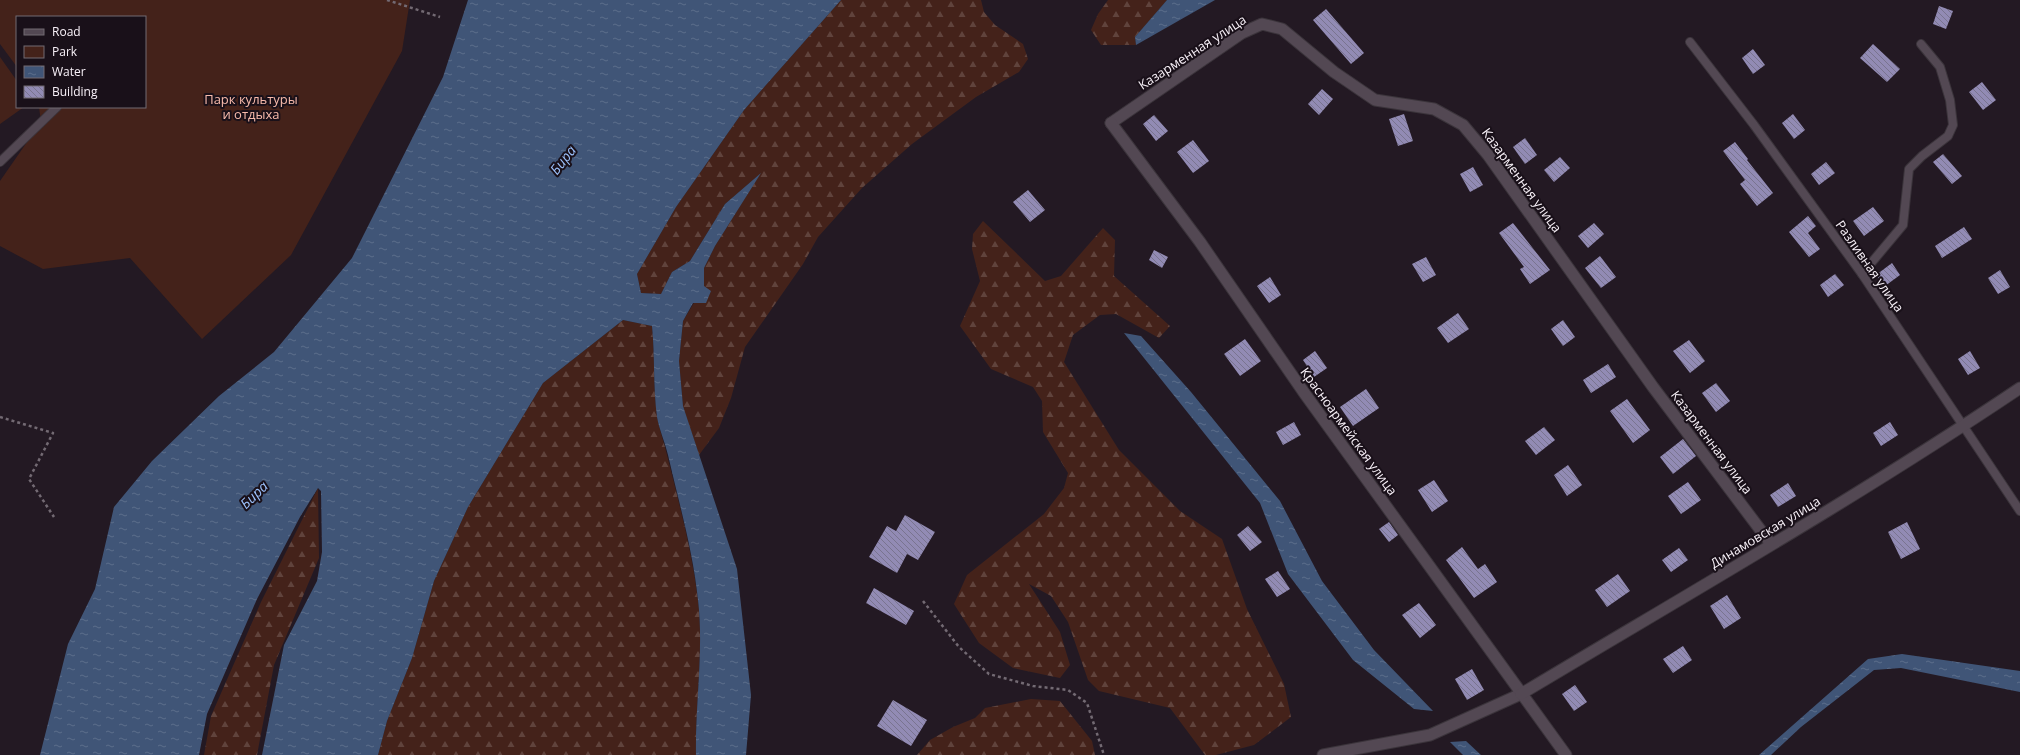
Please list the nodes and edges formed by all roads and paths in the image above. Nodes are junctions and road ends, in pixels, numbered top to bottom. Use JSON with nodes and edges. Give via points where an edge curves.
{"nodes":[{"id":1,"x":387,"y":0,"type":"edge"},
{"id":2,"x":440,"y":17,"type":"dead end"},
{"id":3,"x":1690,"y":42,"type":"dead end"},
{"id":4,"x":1921,"y":44,"type":"dead end"},
{"id":5,"x":56,"y":108,"type":"edge"},
{"id":6,"x":1111,"y":123,"type":"joint"},
{"id":7,"x":0,"y":162,"type":"edge"},
{"id":8,"x":1862,"y":274,"type":"junction"},
{"id":9,"x":2020,"y":388,"type":"edge"},
{"id":10,"x":0,"y":417,"type":"edge"},
{"id":11,"x":1963,"y":426,"type":"junction"},
{"id":12,"x":2020,"y":511,"type":"edge"},
{"id":13,"x":54,"y":516,"type":"dead end"},
{"id":14,"x":1772,"y":544,"type":"junction"},
{"id":15,"x":923,"y":601,"type":"dead end"},
{"id":16,"x":1521,"y":694,"type":"junction"},
{"id":17,"x":1430,"y":735,"type":"junction"},
{"id":18,"x":1104,"y":755,"type":"edge"},
{"id":19,"x":1323,"y":755,"type":"edge"},
{"id":20,"x":1357,"y":755,"type":"edge"},
{"id":21,"x":1566,"y":755,"type":"edge"}],
"edges":[{"from":1,"to":2,"type":"path"},
{"from":3,"to":8,"type":"lane","name":"Разливная улица"},
{"from":4,"to":8,"type":"lane","via":[[1940,67],[1950,100],[1952,125],[1948,136],[1909,169],[1903,225]]},
{"from":5,"to":7,"type":"lane"},
{"from":6,"to":14,"type":"street","name":"Казарменная улица","via":[[1242,33],[1262,24],[1282,29],[1334,72],[1375,100],[1434,109],[1463,125],[1488,155],[1653,386]]},
{"from":6,"to":16,"type":"street","name":"Красноармейская улица","via":[[1200,242],[1305,394]]},
{"from":8,"to":11,"type":"lane","name":"Разливная улица"},
{"from":9,"to":11,"type":"street","name":"Динамовская улица"},
{"from":10,"to":13,"type":"path","via":[[53,432],[29,479]]},
{"from":11,"to":12,"type":"lane","name":"Разливная улица"},
{"from":11,"to":14,"type":"street","name":"Динамовская улица"},
{"from":14,"to":16,"type":"street","name":"Динамовская улица"},
{"from":15,"to":18,"type":"path","via":[[959,647],[989,674],[1033,686],[1068,690],[1087,703]]},
{"from":16,"to":17,"type":"street","name":"Динамовская улица"},
{"from":16,"to":21,"type":"street","name":"Красноармейская улица"},
{"from":17,"to":19,"type":"street"},
{"from":17,"to":20,"type":"street"}]}
